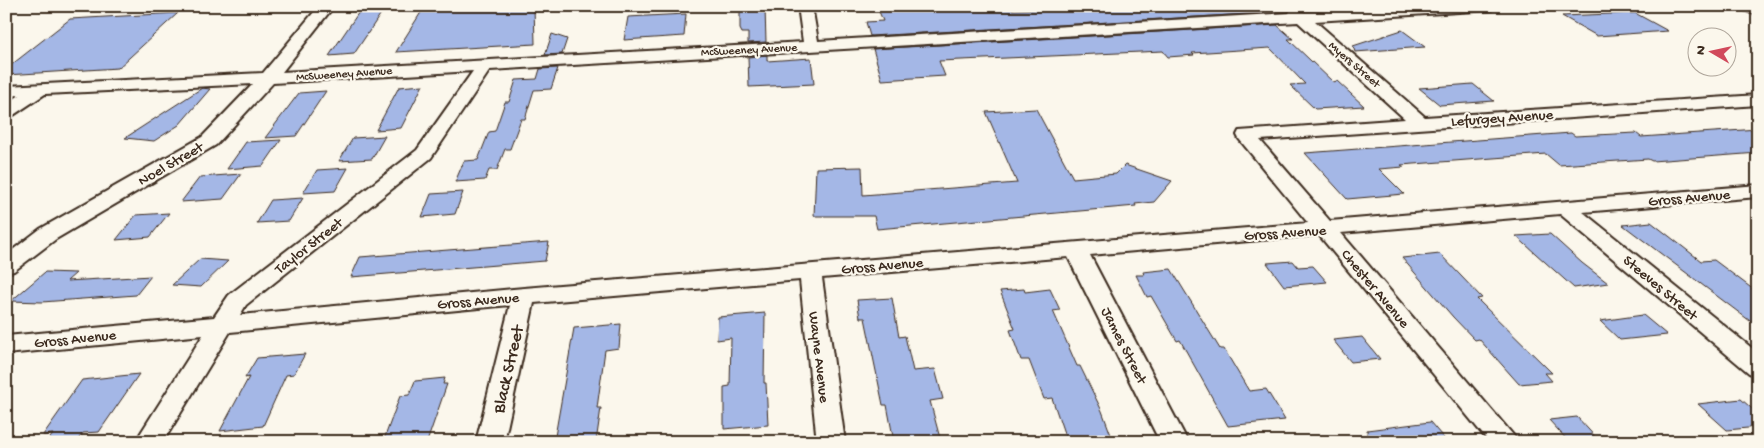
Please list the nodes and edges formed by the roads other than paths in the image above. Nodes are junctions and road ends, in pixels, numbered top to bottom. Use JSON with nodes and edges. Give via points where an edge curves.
{"nodes":[{"id":1,"x":327,"y":6,"type":"edge"},
{"id":2,"x":805,"y":6,"type":"edge"},
{"id":3,"x":1491,"y":6,"type":"edge"},
{"id":4,"x":1750,"y":6,"type":"edge"},
{"id":5,"x":1758,"y":10,"type":"edge"},
{"id":6,"x":1296,"y":12,"type":"edge"},
{"id":7,"x":811,"y":45,"type":"junction"},
{"id":8,"x":486,"y":64,"type":"junction"},
{"id":9,"x":268,"y":78,"type":"junction"},
{"id":10,"x":39,"y":90,"type":"junction"},
{"id":11,"x":6,"y":91,"type":"edge"},
{"id":12,"x":1758,"y":100,"type":"edge"},
{"id":13,"x":6,"y":112,"type":"edge"},
{"id":14,"x":1422,"y":123,"type":"junction"},
{"id":15,"x":1246,"y":135,"type":"joint"},
{"id":16,"x":1758,"y":191,"type":"edge"},
{"id":17,"x":1564,"y":207,"type":"junction"},
{"id":18,"x":1327,"y":229,"type":"junction"},
{"id":19,"x":1076,"y":248,"type":"junction"},
{"id":20,"x":6,"y":266,"type":"edge"},
{"id":21,"x":810,"y":272,"type":"junction"},
{"id":22,"x":524,"y":296,"type":"junction"},
{"id":23,"x":221,"y":323,"type":"junction"},
{"id":24,"x":6,"y":345,"type":"edge"},
{"id":25,"x":1758,"y":367,"type":"edge"},
{"id":26,"x":149,"y":442,"type":"edge"},
{"id":27,"x":490,"y":442,"type":"edge"},
{"id":28,"x":831,"y":442,"type":"edge"},
{"id":29,"x":1174,"y":442,"type":"edge"},
{"id":30,"x":1505,"y":442,"type":"edge"}],
"edges":[{"from":1,"to":9,"type":"street","name":"Noel Street"},
{"from":2,"to":7,"type":"street"},
{"from":3,"to":6,"type":"street","name":"McSweeney Avenue"},
{"from":4,"to":5,"type":"street"},
{"from":6,"to":7,"type":"street","name":"McSweeney Avenue"},
{"from":6,"to":14,"type":"street","name":"Myers Street"},
{"from":7,"to":8,"type":"street","name":"McSweeney Avenue"},
{"from":8,"to":9,"type":"street","name":"McSweeney Avenue"},
{"from":8,"to":23,"type":"street","name":"Taylor Street","via":[[424,154],[237,300]]},
{"from":9,"to":10,"type":"street","name":"McSweeney Avenue"},
{"from":9,"to":20,"type":"street","name":"Noel Street","via":[[209,141],[48,234]]},
{"from":10,"to":11,"type":"street","name":"McSweeney Avenue"},
{"from":10,"to":13,"type":"street"},
{"from":12,"to":14,"type":"street","name":"Lefurgey Avenue"},
{"from":14,"to":15,"type":"street","name":"Lefurgey Avenue"},
{"from":15,"to":18,"type":"street","name":"Chester Avenue"},
{"from":16,"to":17,"type":"street","name":"Gross Avenue"},
{"from":17,"to":18,"type":"street","name":"Gross Avenue"},
{"from":17,"to":25,"type":"street","name":"Steeves Street"},
{"from":18,"to":19,"type":"street","name":"Gross Avenue"},
{"from":18,"to":30,"type":"street","name":"Chester Avenue"},
{"from":19,"to":21,"type":"street","name":"Gross Avenue"},
{"from":19,"to":29,"type":"street","name":"James Street"},
{"from":21,"to":22,"type":"street","name":"Gross Avenue"},
{"from":21,"to":28,"type":"street","name":"Wayne Avenue"},
{"from":22,"to":23,"type":"street","name":"Gross Avenue"},
{"from":22,"to":27,"type":"street","name":"Black Street"},
{"from":23,"to":24,"type":"street","name":"Gross Avenue"},
{"from":23,"to":26,"type":"street","name":"Taylor Street"}]}
